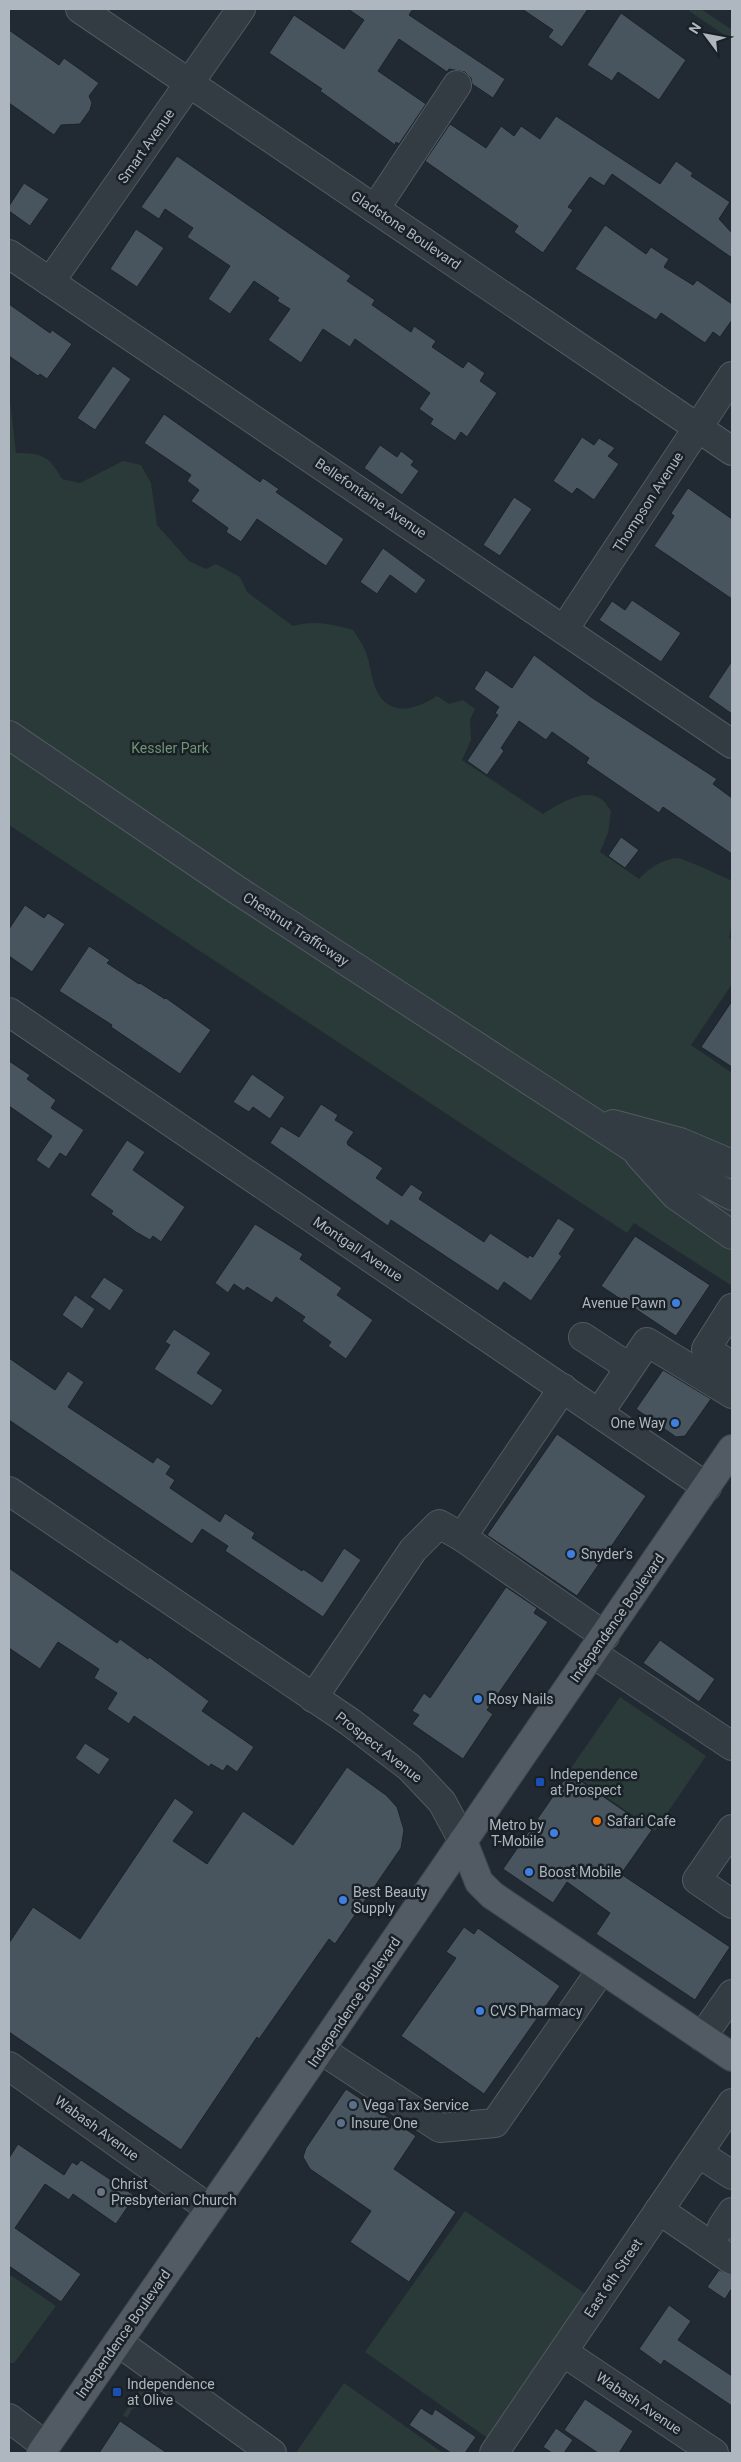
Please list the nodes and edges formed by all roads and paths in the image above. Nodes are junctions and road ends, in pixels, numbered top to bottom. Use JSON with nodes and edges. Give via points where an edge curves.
{"nodes":[{"id":1,"x":80,"y":9,"type":"edge"},
{"id":2,"x":241,"y":9,"type":"edge"},
{"id":3,"x":190,"y":84,"type":"junction"},
{"id":4,"x":457,"y":85,"type":"dead end"},
{"id":5,"x":375,"y":209,"type":"junction"},
{"id":6,"x":9,"y":254,"type":"edge"},
{"id":7,"x":50,"y":282,"type":"junction"},
{"id":8,"x":732,"y":376,"type":"edge"},
{"id":9,"x":697,"y":428,"type":"junction"},
{"id":10,"x":732,"y":452,"type":"edge"},
{"id":11,"x":565,"y":628,"type":"junction"},
{"id":12,"x":9,"y":735,"type":"edge"},
{"id":13,"x":732,"y":744,"type":"edge"},
{"id":14,"x":9,"y":1012,"type":"edge"},
{"id":15,"x":586,"y":1117,"type":"junction"},
{"id":16,"x":633,"y":1148,"type":"junction"},
{"id":17,"x":732,"y":1164,"type":"edge"},
{"id":18,"x":732,"y":1196,"type":"edge"},
{"id":19,"x":732,"y":1235,"type":"edge"},
{"id":20,"x":732,"y":1308,"type":"edge"},
{"id":21,"x":583,"y":1337,"type":"dead end"},
{"id":22,"x":699,"y":1359,"type":"junction"},
{"id":23,"x":732,"y":1366,"type":"edge"},
{"id":24,"x":629,"y":1367,"type":"junction"},
{"id":25,"x":563,"y":1388,"type":"junction"},
{"id":26,"x":732,"y":1394,"type":"edge"},
{"id":27,"x":599,"y":1413,"type":"junction"},
{"id":28,"x":729,"y":1461,"type":"edge"},
{"id":29,"x":707,"y":1487,"type":"junction"},
{"id":30,"x":9,"y":1491,"type":"edge"},
{"id":31,"x":462,"y":1537,"type":"junction"},
{"id":32,"x":599,"y":1645,"type":"junction"},
{"id":33,"x":313,"y":1698,"type":"junction"},
{"id":34,"x":732,"y":1746,"type":"edge"},
{"id":35,"x":732,"y":1829,"type":"edge"},
{"id":36,"x":463,"y":1841,"type":"junction"},
{"id":37,"x":732,"y":1904,"type":"edge"},
{"id":38,"x":602,"y":1969,"type":"junction"},
{"id":39,"x":732,"y":1994,"type":"edge"},
{"id":40,"x":702,"y":2037,"type":"junction"},
{"id":41,"x":321,"y":2050,"type":"junction"},
{"id":42,"x":732,"y":2057,"type":"edge"},
{"id":43,"x":9,"y":2066,"type":"edge"},
{"id":44,"x":732,"y":2103,"type":"edge"},
{"id":45,"x":698,"y":2154,"type":"junction"},
{"id":46,"x":732,"y":2175,"type":"edge"},
{"id":47,"x":210,"y":2209,"type":"junction"},
{"id":48,"x":659,"y":2210,"type":"junction"},
{"id":49,"x":732,"y":2260,"type":"edge"},
{"id":50,"x":118,"y":2342,"type":"junction"},
{"id":51,"x":563,"y":2352,"type":"junction"},
{"id":52,"x":9,"y":2418,"type":"edge"},
{"id":53,"x":43,"y":2450,"type":"edge"},
{"id":54,"x":272,"y":2453,"type":"edge"},
{"id":55,"x":494,"y":2453,"type":"edge"},
{"id":56,"x":714,"y":2453,"type":"edge"}],
"edges":[{"from":1,"to":3,"type":"street","name":"Gladstone Boulevard"},
{"from":2,"to":3,"type":"street","name":"Smart Avenue"},
{"from":3,"to":5,"type":"street","name":"Gladstone Boulevard"},
{"from":3,"to":7,"type":"street","name":"Smart Avenue"},
{"from":4,"to":5,"type":"street"},
{"from":5,"to":9,"type":"street","name":"Gladstone Boulevard"},
{"from":6,"to":7,"type":"street","name":"Bellefontaine Avenue"},
{"from":7,"to":11,"type":"street","name":"Bellefontaine Avenue"},
{"from":8,"to":9,"type":"street","name":"Thompson Avenue"},
{"from":9,"to":10,"type":"street","name":"Gladstone Boulevard"},
{"from":9,"to":11,"type":"street","name":"Thompson Avenue"},
{"from":11,"to":13,"type":"street","name":"Bellefontaine Avenue"},
{"from":12,"to":15,"type":"street","name":"Chestnut Trafficway","via":[[236,890]]},
{"from":14,"to":25,"type":"street","name":"Montgall Avenue"},
{"from":15,"to":16,"type":"street","name":"Chestnut Trafficway"},
{"from":15,"to":17,"type":"street","name":"Chestnut Trafficway","via":[[680,1142]]},
{"from":16,"to":18,"type":"street","name":"Chestnut Trafficway"},
{"from":16,"to":19,"type":"street","via":[[676,1195]]},
{"from":20,"to":22,"type":"street"},
{"from":21,"to":24,"type":"street"},
{"from":22,"to":23,"type":"street"},
{"from":22,"to":24,"type":"street","via":[[647,1342]]},
{"from":22,"to":26,"type":"street"},
{"from":24,"to":27,"type":"street"},
{"from":25,"to":27,"type":"street","name":"Montgall Avenue"},
{"from":25,"to":31,"type":"street"},
{"from":27,"to":29,"type":"street","name":"Montgall Avenue"},
{"from":28,"to":29,"type":"main road","name":"Independence Boulevard"},
{"from":29,"to":32,"type":"main road","name":"Independence Boulevard"},
{"from":30,"to":33,"type":"street","name":"Prospect Avenue"},
{"from":31,"to":32,"type":"street"},
{"from":31,"to":33,"type":"street","via":[[438,1524],[428,1533],[413,1550]]},
{"from":32,"to":34,"type":"street"},
{"from":32,"to":36,"type":"main road","name":"Independence Boulevard"},
{"from":33,"to":36,"type":"street","name":"Prospect Avenue","via":[[409,1767],[442,1802]]},
{"from":35,"to":37,"type":"street","via":[[697,1880]]},
{"from":36,"to":38,"type":"main road","name":"Prospect Avenue","via":[[479,1882],[492,1894]]},
{"from":36,"to":41,"type":"main road","name":"Independence Boulevard"},
{"from":38,"to":40,"type":"main road","name":"Prospect Avenue"},
{"from":38,"to":41,"type":"street","via":[[495,2123],[440,2128]]},
{"from":39,"to":40,"type":"street"},
{"from":40,"to":42,"type":"main road","name":"Prospect Avenue"},
{"from":41,"to":47,"type":"main road","name":"Independence Boulevard"},
{"from":43,"to":47,"type":"street","name":"Wabash Avenue"},
{"from":44,"to":45,"type":"street","name":"East 6th Street"},
{"from":45,"to":46,"type":"street"},
{"from":45,"to":48,"type":"street","name":"East 6th Street"},
{"from":47,"to":50,"type":"main road","name":"Independence Boulevard"},
{"from":48,"to":49,"type":"street"},
{"from":48,"to":51,"type":"street","name":"East 6th Street"},
{"from":50,"to":53,"type":"main road","name":"Independence Boulevard"},
{"from":50,"to":54,"type":"street"},
{"from":51,"to":55,"type":"street","name":"East 6th Street"},
{"from":51,"to":56,"type":"street","name":"Wabash Avenue"},
{"from":52,"to":53,"type":"street"}]}
